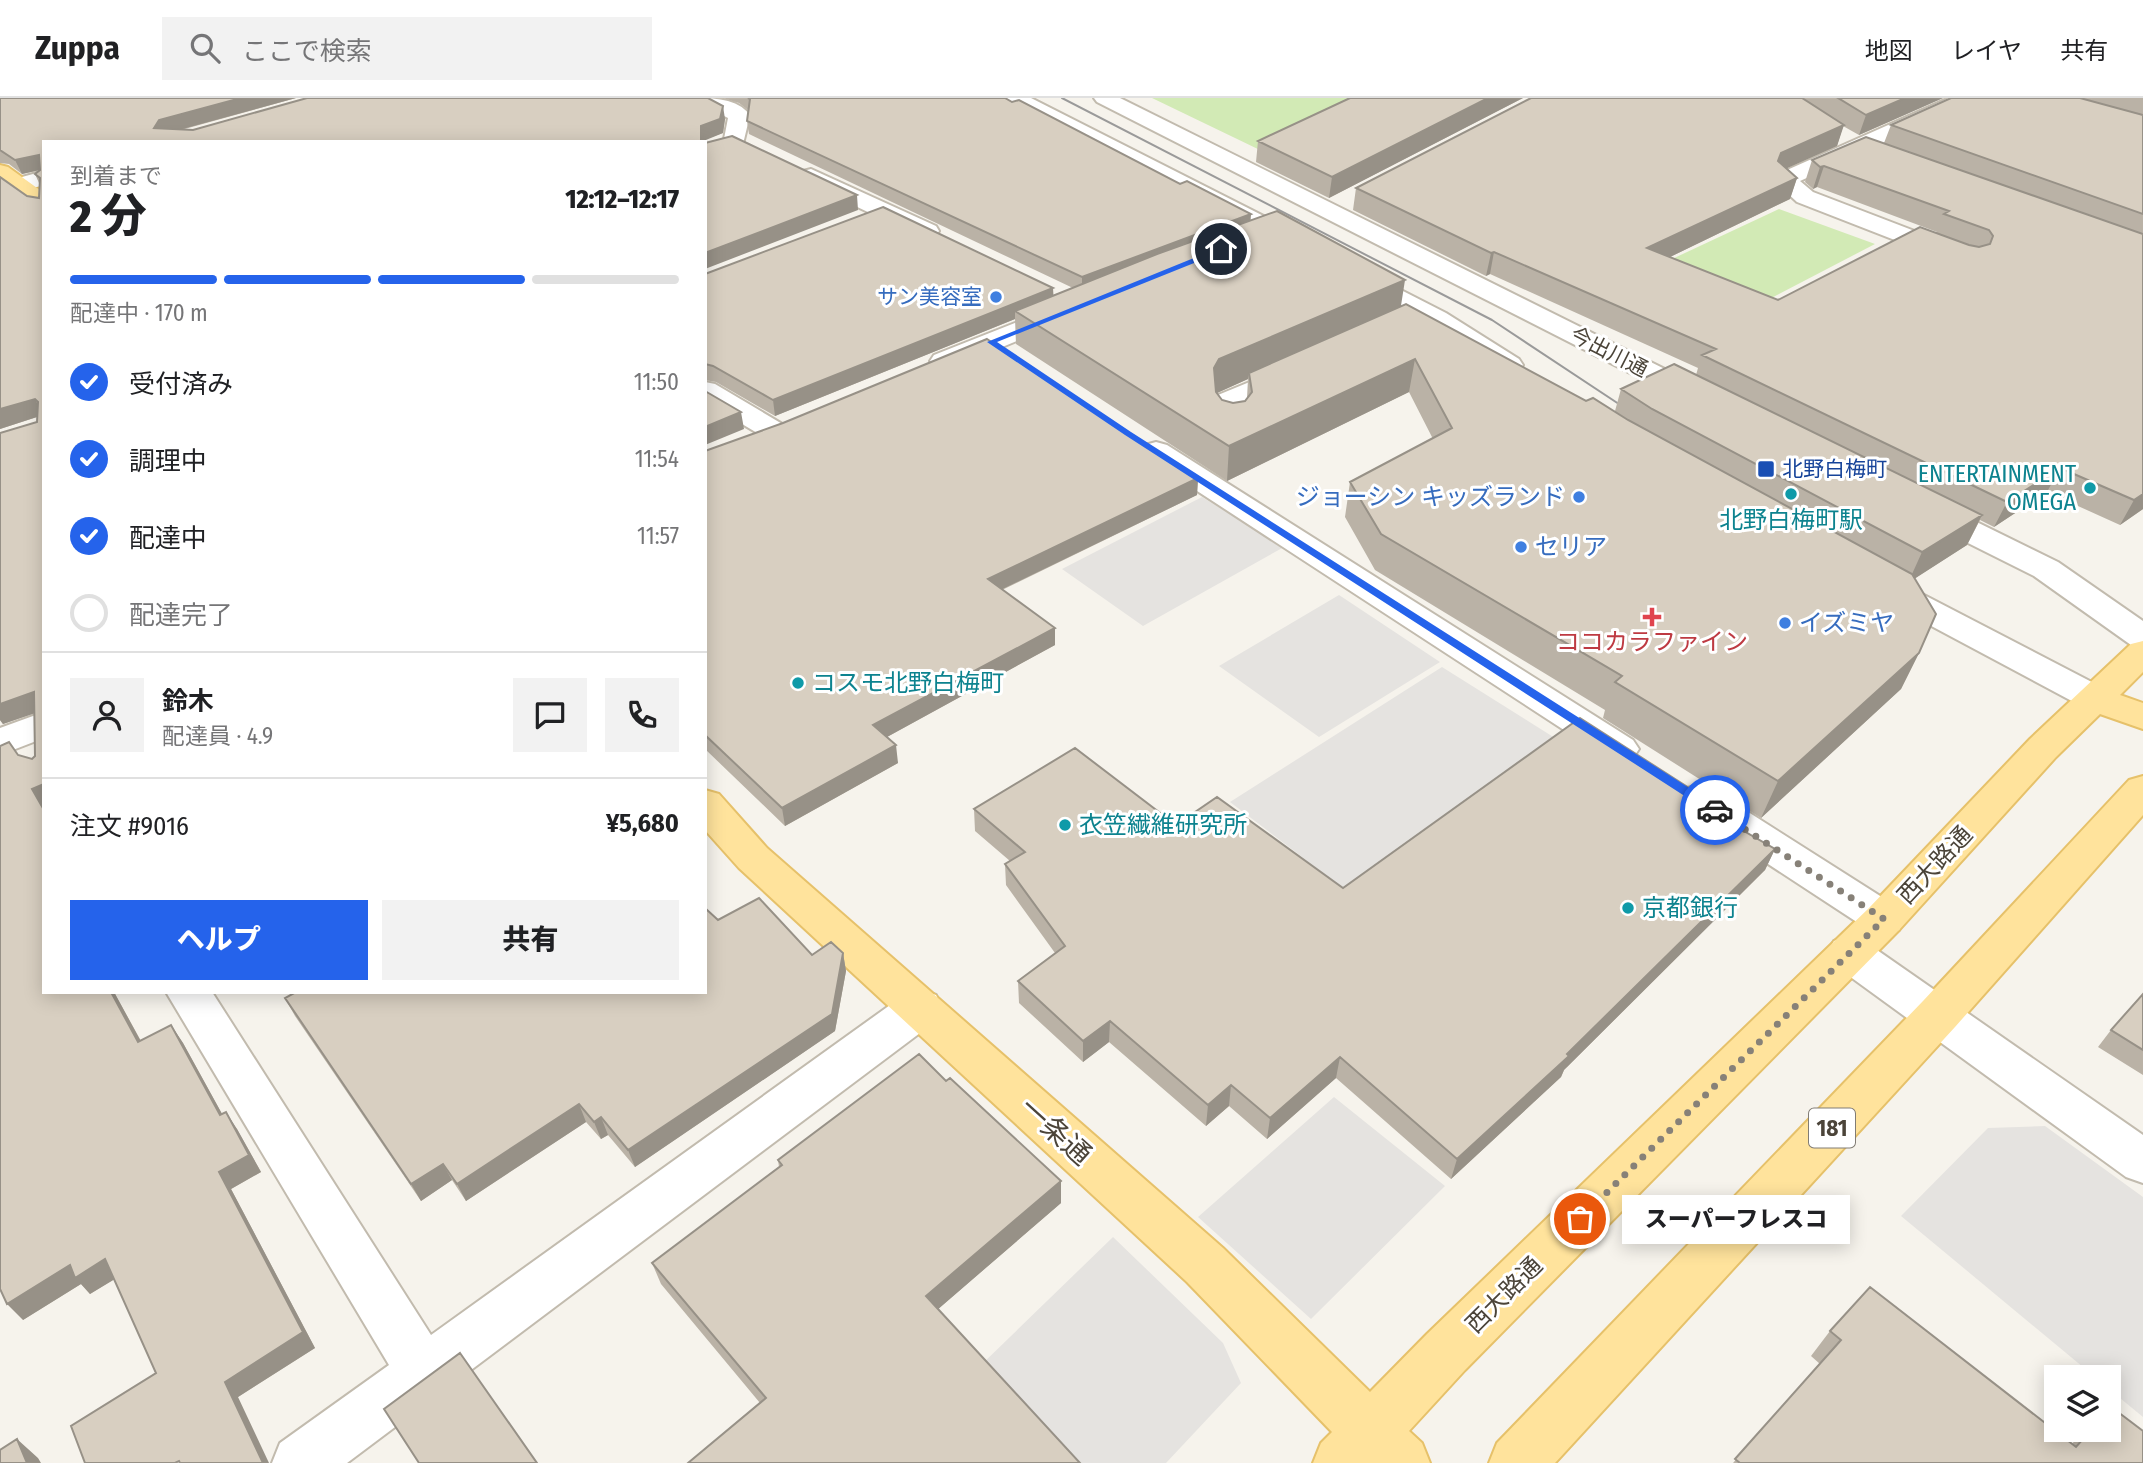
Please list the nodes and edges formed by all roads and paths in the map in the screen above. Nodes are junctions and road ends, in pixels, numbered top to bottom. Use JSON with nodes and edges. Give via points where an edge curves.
{"nodes":[{"id":1,"x":704,"y":98,"type":"edge"},
{"id":2,"x":1015,"y":98,"type":"edge"},
{"id":3,"x":1104,"y":98,"type":"edge"},
{"id":4,"x":1966,"y":98,"type":"edge"},
{"id":5,"x":1831,"y":131,"type":"edge"},
{"id":6,"x":1860,"y":148,"type":"junction"},
{"id":7,"x":760,"y":151,"type":"edge"},
{"id":8,"x":1886,"y":157,"type":"edge"},
{"id":9,"x":797,"y":169,"type":"edge"},
{"id":10,"x":9,"y":178,"type":"edge"},
{"id":11,"x":42,"y":178,"type":"edge"},
{"id":12,"x":42,"y":203,"type":"edge"},
{"id":13,"x":1340,"y":205,"type":"junction"},
{"id":14,"x":884,"y":211,"type":"junction"},
{"id":15,"x":858,"y":221,"type":"edge"},
{"id":16,"x":1260,"y":235,"type":"junction"},
{"id":17,"x":945,"y":240,"type":"edge"},
{"id":18,"x":1969,"y":260,"type":"edge"},
{"id":19,"x":1056,"y":292,"type":"edge"},
{"id":20,"x":991,"y":342,"type":"junction"},
{"id":21,"x":1314,"y":363,"type":"edge"},
{"id":22,"x":1025,"y":365,"type":"edge"},
{"id":23,"x":927,"y":368,"type":"edge"},
{"id":24,"x":1527,"y":377,"type":"edge"},
{"id":25,"x":707,"y":391,"type":"edge"},
{"id":26,"x":1723,"y":409,"type":"edge"},
{"id":27,"x":1231,"y":426,"type":"edge"},
{"id":28,"x":1128,"y":433,"type":"edge"},
{"id":29,"x":743,"y":443,"type":"edge"},
{"id":30,"x":1897,"y":495,"type":"edge"},
{"id":31,"x":1863,"y":575,"type":"edge"},
{"id":32,"x":2143,"y":637,"type":"edge"},
{"id":33,"x":2143,"y":652,"type":"edge"},
{"id":34,"x":2096,"y":699,"type":"junction"},
{"id":35,"x":2143,"y":717,"type":"edge"},
{"id":36,"x":1641,"y":763,"type":"edge"},
{"id":37,"x":1676,"y":785,"type":"edge"},
{"id":38,"x":2143,"y":790,"type":"edge"},
{"id":39,"x":707,"y":806,"type":"edge"},
{"id":40,"x":1884,"y":919,"type":"junction"},
{"id":41,"x":1849,"y":953,"type":"junction"},
{"id":42,"x":189,"y":994,"type":"edge"},
{"id":43,"x":920,"y":1009,"type":"junction"},
{"id":44,"x":1939,"y":1014,"type":"junction"},
{"id":45,"x":2143,"y":1162,"type":"edge"},
{"id":46,"x":424,"y":1372,"type":"junction"},
{"id":47,"x":1371,"y":1452,"type":"edge"},
{"id":48,"x":300,"y":1463,"type":"edge"},
{"id":49,"x":1517,"y":1463,"type":"edge"}],
"edges":[{"from":1,"to":7,"type":"street","via":[[739,115],[725,143]]},
{"from":2,"to":16,"type":"street"},
{"from":3,"to":13,"type":"street","name":"今出川通"},
{"from":4,"to":6,"type":"street"},
{"from":5,"to":6,"type":"street"},
{"from":6,"to":8,"type":"street"},
{"from":6,"to":18,"type":"street","via":[[1784,180],[1805,197]]},
{"from":9,"to":14,"type":"street"},
{"from":10,"to":11,"type":"street"},
{"from":10,"to":12,"type":"main road"},
{"from":13,"to":16,"type":"street"},
{"from":13,"to":26,"type":"street","name":"今出川通"},
{"from":14,"to":15,"type":"street"},
{"from":14,"to":17,"type":"street"},
{"from":16,"to":24,"type":"street","via":[[1326,258],[1413,319]]},
{"from":19,"to":20,"type":"street","via":[[1081,304]]},
{"from":20,"to":22,"type":"street"},
{"from":20,"to":23,"type":"street"},
{"from":21,"to":27,"type":"street","via":[[1228,401]]},
{"from":25,"to":29,"type":"street","via":[[786,425]]},
{"from":28,"to":36,"type":"street"},
{"from":30,"to":32,"type":"street","via":[[2046,569]]},
{"from":31,"to":34,"type":"street"},
{"from":33,"to":34,"type":"main road","name":"西大路通"},
{"from":34,"to":35,"type":"main road"},
{"from":34,"to":40,"type":"main road","name":"西大路通","via":[[2043,748]]},
{"from":37,"to":40,"type":"street"},
{"from":38,"to":44,"type":"main road","number":"181"},
{"from":39,"to":43,"type":"main road","name":"一条通","via":[[753,858]]},
{"from":40,"to":41,"type":"main road","name":"西大路通"},
{"from":41,"to":44,"type":"street"},
{"from":41,"to":47,"type":"main road","name":"西大路通"},
{"from":42,"to":46,"type":"street"},
{"from":43,"to":46,"type":"street"},
{"from":43,"to":47,"type":"main road","name":"一条通","via":[[1205,1265]]},
{"from":44,"to":45,"type":"street"},
{"from":44,"to":49,"type":"main road","number":"181"},
{"from":46,"to":48,"type":"street"}]}
